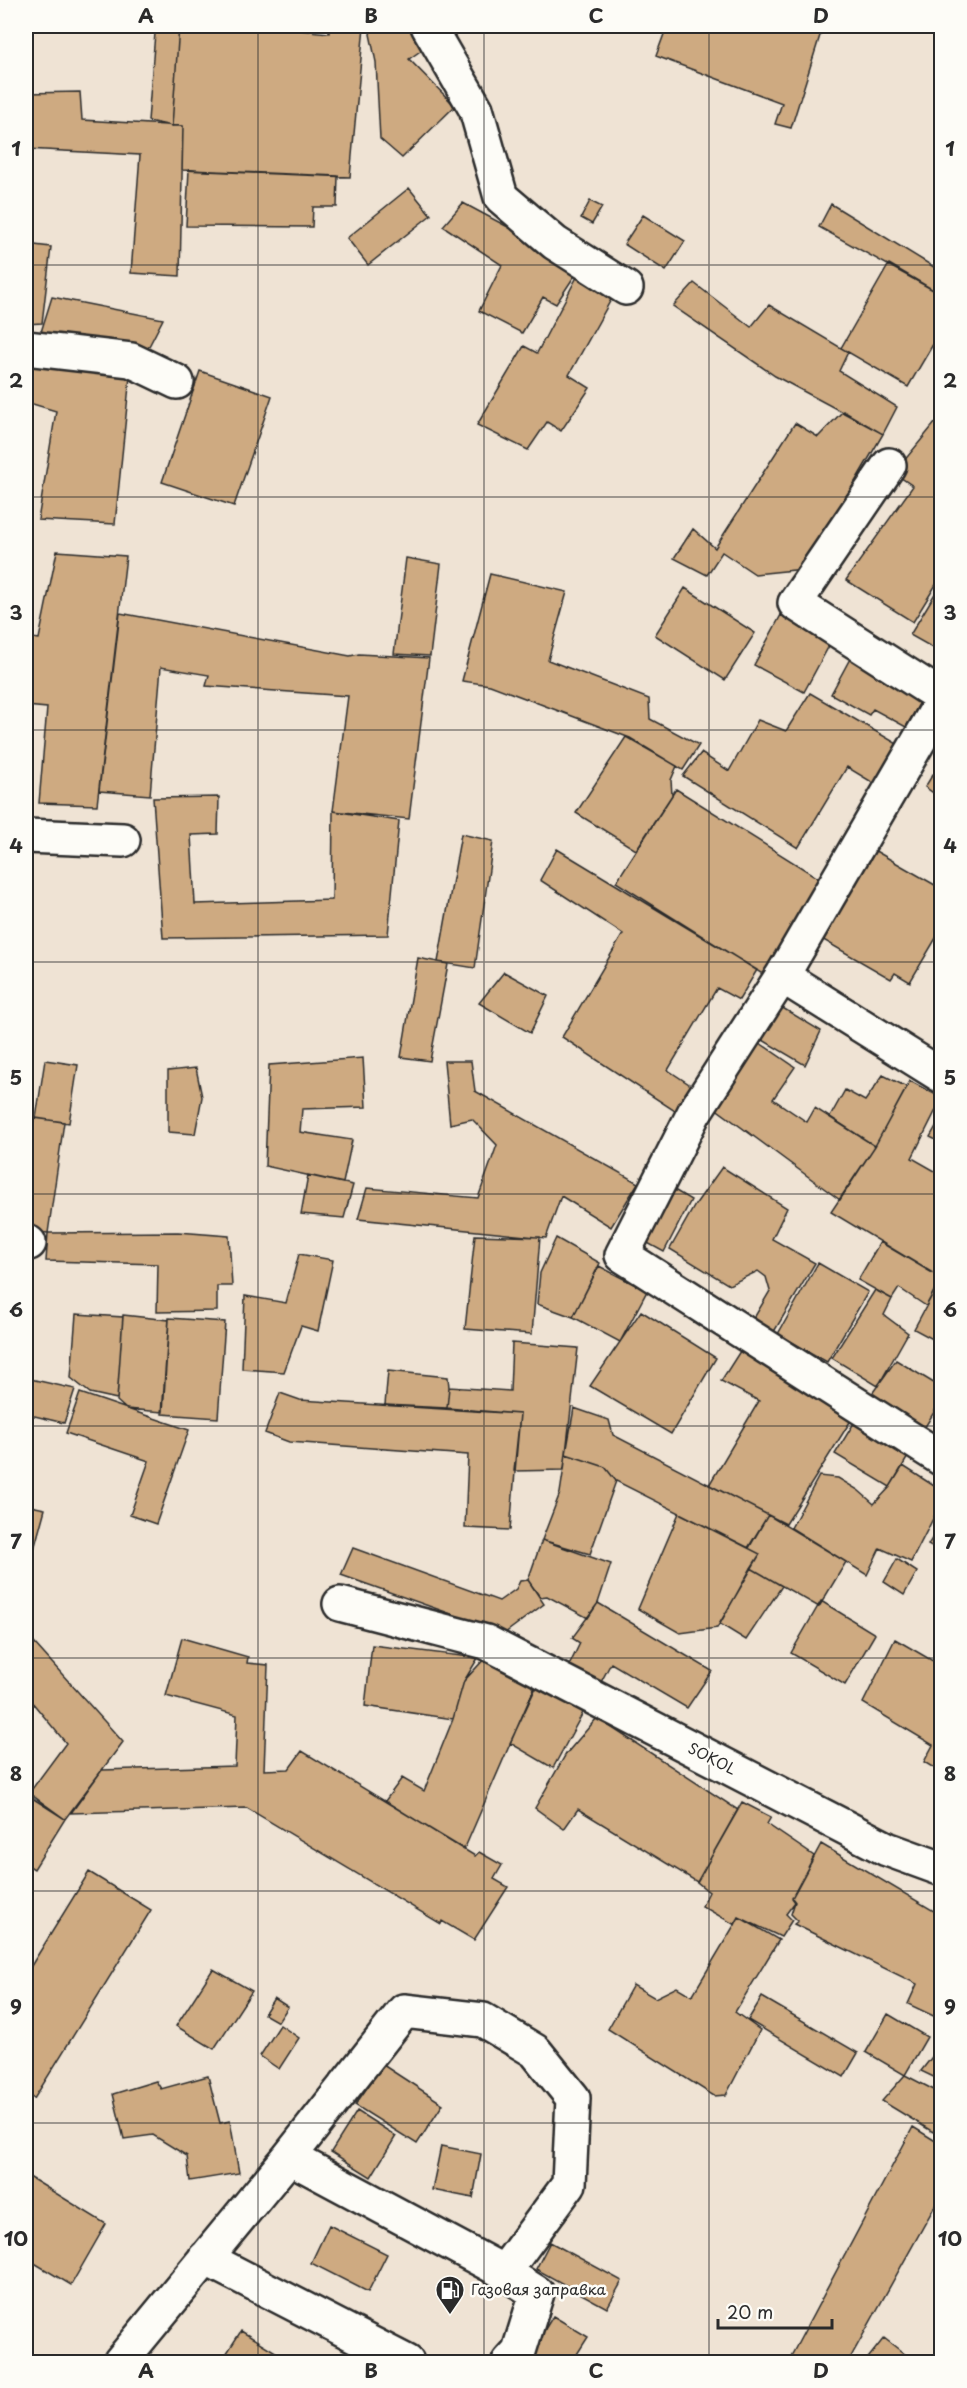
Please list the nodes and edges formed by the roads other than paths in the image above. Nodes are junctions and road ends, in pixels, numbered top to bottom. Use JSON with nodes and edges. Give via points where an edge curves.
{"nodes":[{"id":1,"x":428,"y":26,"type":"edge"},
{"id":2,"x":626,"y":288,"type":"dead end"},
{"id":3,"x":26,"y":348,"type":"edge"},
{"id":4,"x":177,"y":382,"type":"dead end"},
{"id":5,"x":889,"y":465,"type":"dead end"},
{"id":6,"x":942,"y":699,"type":"edge"},
{"id":7,"x":26,"y":836,"type":"edge"},
{"id":8,"x":123,"y":840,"type":"dead end"},
{"id":9,"x":782,"y":976,"type":"junction"},
{"id":10,"x":942,"y":1076,"type":"edge"},
{"id":11,"x":942,"y":1459,"type":"edge"},
{"id":12,"x":340,"y":1604,"type":"dead end"},
{"id":13,"x":942,"y":1869,"type":"edge"},
{"id":14,"x":289,"y":2157,"type":"junction"},
{"id":15,"x":205,"y":2258,"type":"junction"},
{"id":16,"x":504,"y":2272,"type":"junction"},
{"id":17,"x":120,"y":2362,"type":"edge"},
{"id":18,"x":407,"y":2362,"type":"edge"},
{"id":19,"x":509,"y":2362,"type":"edge"}],
"edges":[{"from":1,"to":2,"type":"street","via":[[476,109],[501,197],[555,243]]},
{"from":3,"to":4,"type":"street","via":[[130,360]]},
{"from":5,"to":6,"type":"street","via":[[795,603]]},
{"from":6,"to":9,"type":"street"},
{"from":7,"to":8,"type":"street"},
{"from":9,"to":10,"type":"street"},
{"from":9,"to":11,"type":"street","via":[[694,1113],[622,1255]]},
{"from":12,"to":13,"type":"street","name":"SOKOL","via":[[486,1642],[887,1849]]},
{"from":14,"to":15,"type":"street"},
{"from":14,"to":16,"type":"street"},
{"from":14,"to":16,"type":"street","via":[[404,2011],[483,2020],[535,2051],[573,2098],[569,2184]]},
{"from":15,"to":17,"type":"street"},
{"from":15,"to":18,"type":"street"},
{"from":16,"to":19,"type":"street","via":[[537,2294],[519,2350]]}]}
